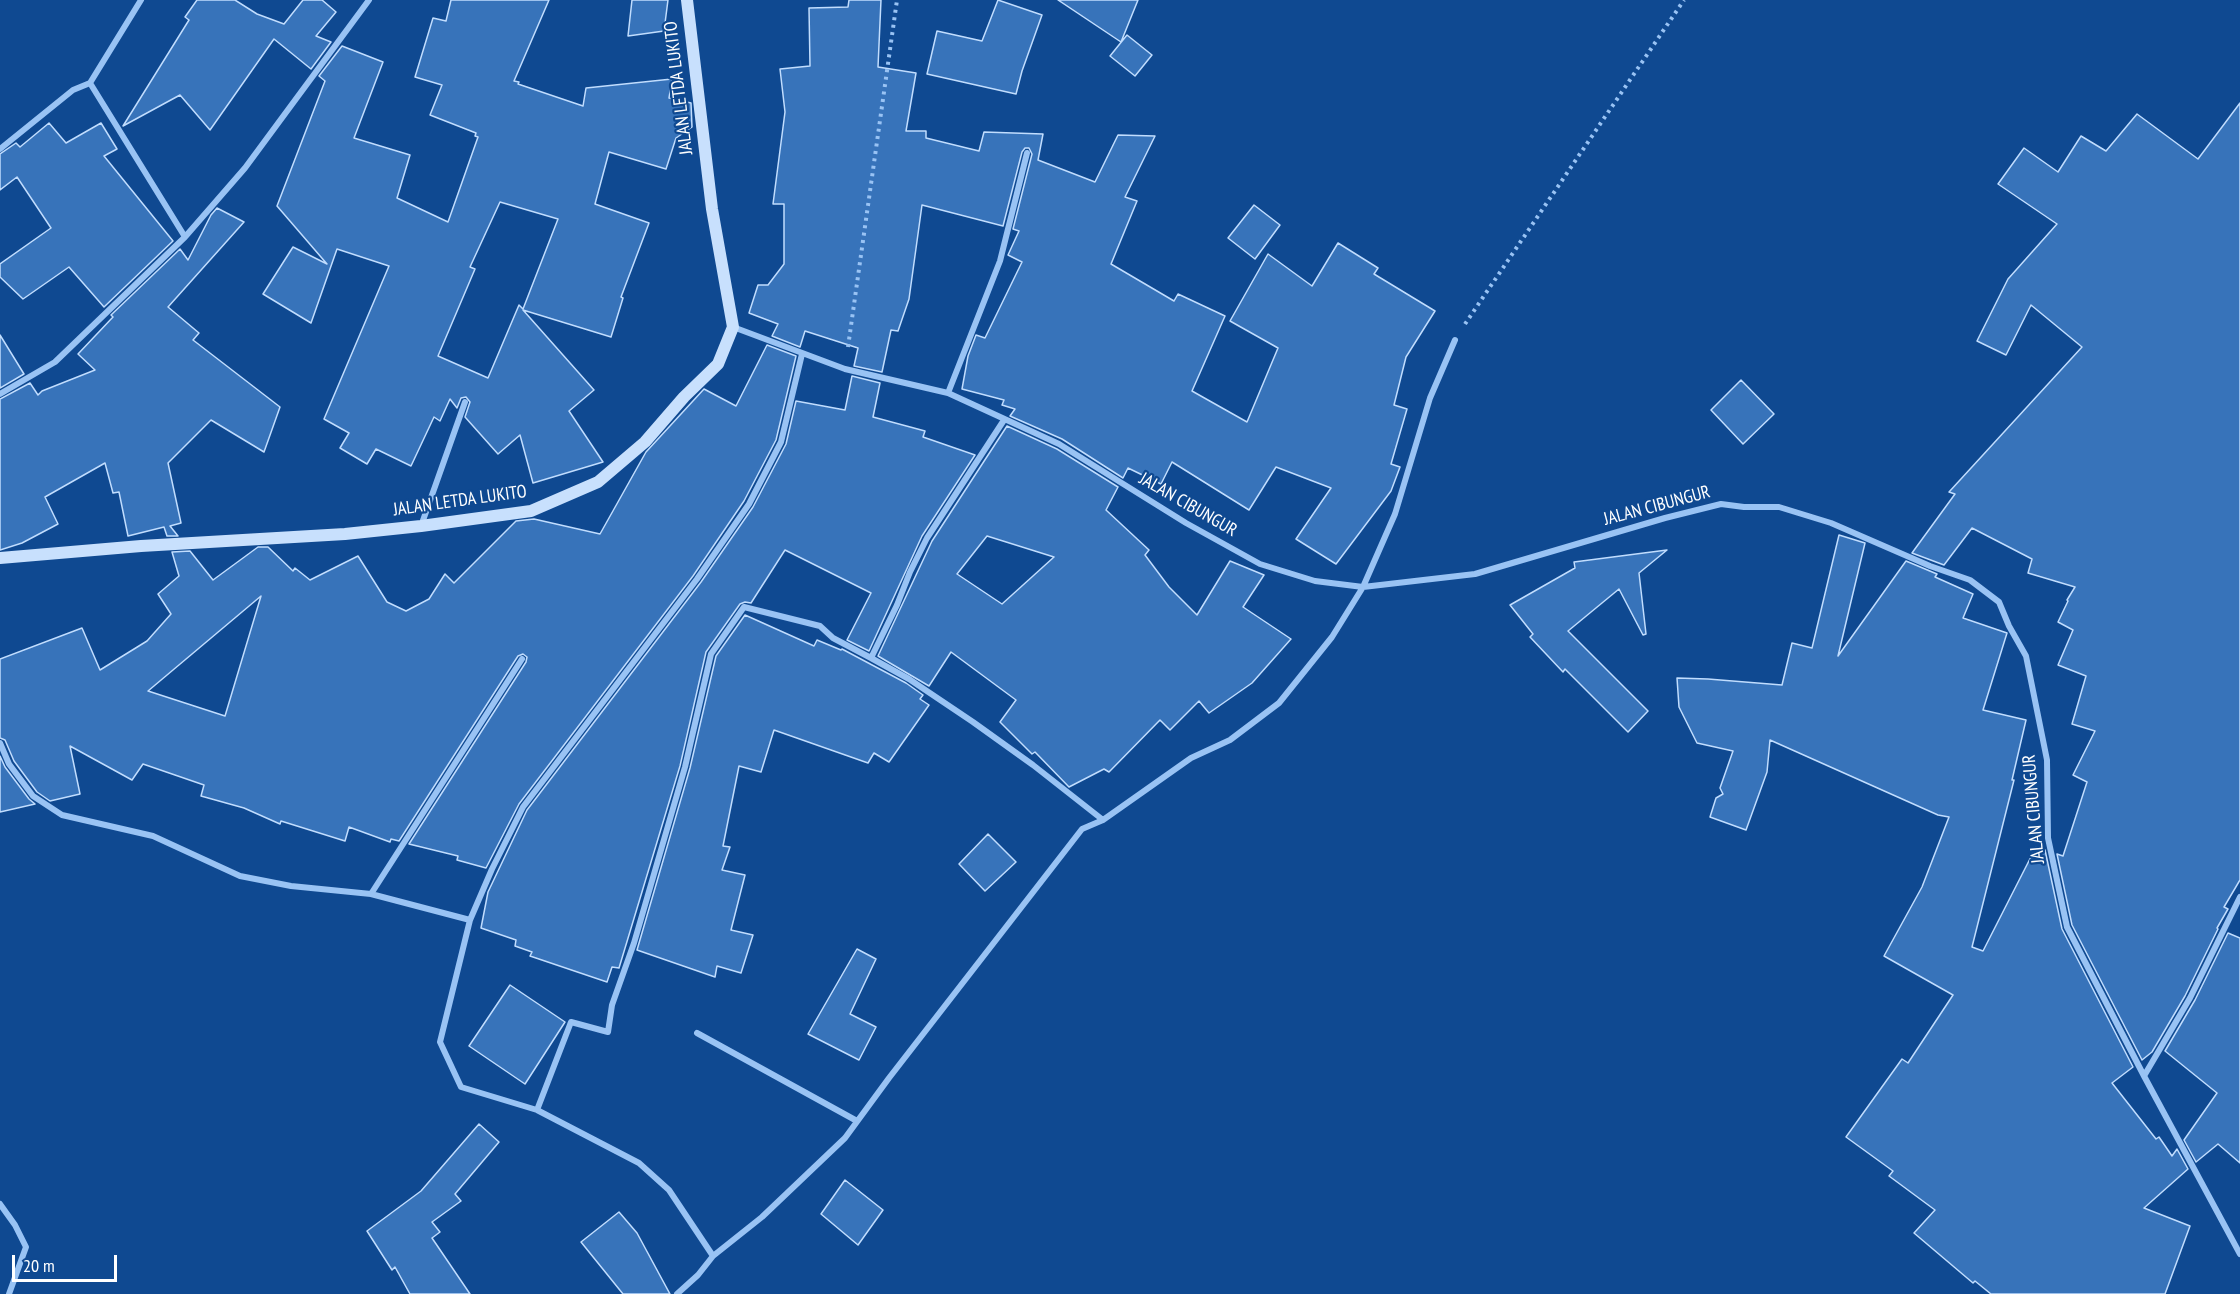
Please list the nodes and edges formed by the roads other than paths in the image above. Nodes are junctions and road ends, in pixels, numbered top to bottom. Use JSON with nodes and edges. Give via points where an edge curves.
{"nodes":[{"id":1,"x":141,"y":0,"type":"edge"},
{"id":2,"x":369,"y":0,"type":"edge"},
{"id":3,"x":687,"y":0,"type":"edge"},
{"id":4,"x":90,"y":82,"type":"junction"},
{"id":5,"x":0,"y":149,"type":"edge"},
{"id":6,"x":1027,"y":153,"type":"dead end"},
{"id":7,"x":185,"y":237,"type":"junction"},
{"id":8,"x":733,"y":327,"type":"junction"},
{"id":9,"x":1455,"y":340,"type":"road end"},
{"id":10,"x":802,"y":354,"type":"junction"},
{"id":11,"x":948,"y":393,"type":"junction"},
{"id":12,"x":0,"y":394,"type":"edge"},
{"id":13,"x":465,"y":402,"type":"dead end"},
{"id":14,"x":1004,"y":420,"type":"junction"},
{"id":15,"x":421,"y":526,"type":"junction"},
{"id":16,"x":0,"y":558,"type":"edge"},
{"id":17,"x":1363,"y":587,"type":"junction"},
{"id":18,"x":871,"y":658,"type":"junction"},
{"id":19,"x":522,"y":659,"type":"dead end"},
{"id":20,"x":0,"y":743,"type":"edge"},
{"id":21,"x":1103,"y":820,"type":"junction"},
{"id":22,"x":371,"y":894,"type":"junction"},
{"id":23,"x":2240,"y":897,"type":"edge"},
{"id":24,"x":470,"y":921,"type":"junction"},
{"id":25,"x":697,"y":1034,"type":"dead end"},
{"id":26,"x":2144,"y":1076,"type":"junction"},
{"id":27,"x":537,"y":1110,"type":"junction"},
{"id":28,"x":857,"y":1121,"type":"junction"},
{"id":29,"x":0,"y":1204,"type":"edge"},
{"id":30,"x":2240,"y":1254,"type":"edge"},
{"id":31,"x":713,"y":1256,"type":"junction"},
{"id":32,"x":9,"y":1294,"type":"edge"},
{"id":33,"x":676,"y":1294,"type":"edge"}],
"edges":[{"from":1,"to":4,"type":"street"},
{"from":2,"to":7,"type":"street","via":[[245,168]]},
{"from":3,"to":8,"type":"street","name":"JALAN LETDA LUKITO","via":[[712,209]]},
{"from":4,"to":5,"type":"street","via":[[73,90]]},
{"from":4,"to":7,"type":"street"},
{"from":6,"to":11,"type":"street","via":[[1000,261]]},
{"from":7,"to":12,"type":"street","via":[[55,362]]},
{"from":8,"to":10,"type":"street","name":"JALAN CIBUNGUR"},
{"from":8,"to":15,"type":"street","name":"JALAN LETDA LUKITO","via":[[717,364],[645,442],[598,482],[531,510]]},
{"from":9,"to":17,"type":"street","via":[[1431,398],[1395,514]]},
{"from":10,"to":11,"type":"street","name":"JALAN CIBUNGUR","via":[[845,369]]},
{"from":10,"to":24,"type":"street","via":[[781,442],[749,504],[524,807]]},
{"from":11,"to":14,"type":"street","name":"JALAN CIBUNGUR"},
{"from":13,"to":15,"type":"street"},
{"from":14,"to":17,"type":"street","name":"JALAN CIBUNGUR","via":[[1059,444],[1260,564],[1315,581]]},
{"from":14,"to":18,"type":"street","via":[[927,538]]},
{"from":15,"to":16,"type":"street","name":"JALAN LETDA LUKITO"},
{"from":17,"to":21,"type":"street","via":[[1332,637],[1278,704],[1230,740],[1191,758]]},
{"from":17,"to":26,"type":"street","name":"JALAN CIBUNGUR","via":[[1474,574],[1721,504],[1779,507],[1800,513],[1970,580],[1999,602],[2026,656],[2047,760],[2048,838],[2067,927]]},
{"from":18,"to":21,"type":"street","via":[[973,722]]},
{"from":18,"to":27,"type":"street","via":[[833,638],[820,626],[744,608],[711,654],[685,767],[612,1005],[608,1032],[571,1022]]},
{"from":19,"to":22,"type":"street"},
{"from":20,"to":22,"type":"street","via":[[9,764],[33,796],[62,815],[153,836],[240,876]]},
{"from":21,"to":28,"type":"street","via":[[1082,829]]},
{"from":22,"to":24,"type":"street"},
{"from":23,"to":26,"type":"street","via":[[2190,998]]},
{"from":24,"to":27,"type":"street","via":[[440,1042],[461,1087]]},
{"from":25,"to":28,"type":"street"},
{"from":26,"to":30,"type":"street","name":"JALAN CIBUNGUR"},
{"from":27,"to":31,"type":"street","via":[[639,1163],[669,1190]]},
{"from":28,"to":31,"type":"street","via":[[845,1138],[762,1217]]},
{"from":29,"to":32,"type":"street","via":[[26,1247]]},
{"from":31,"to":33,"type":"street"}]}
